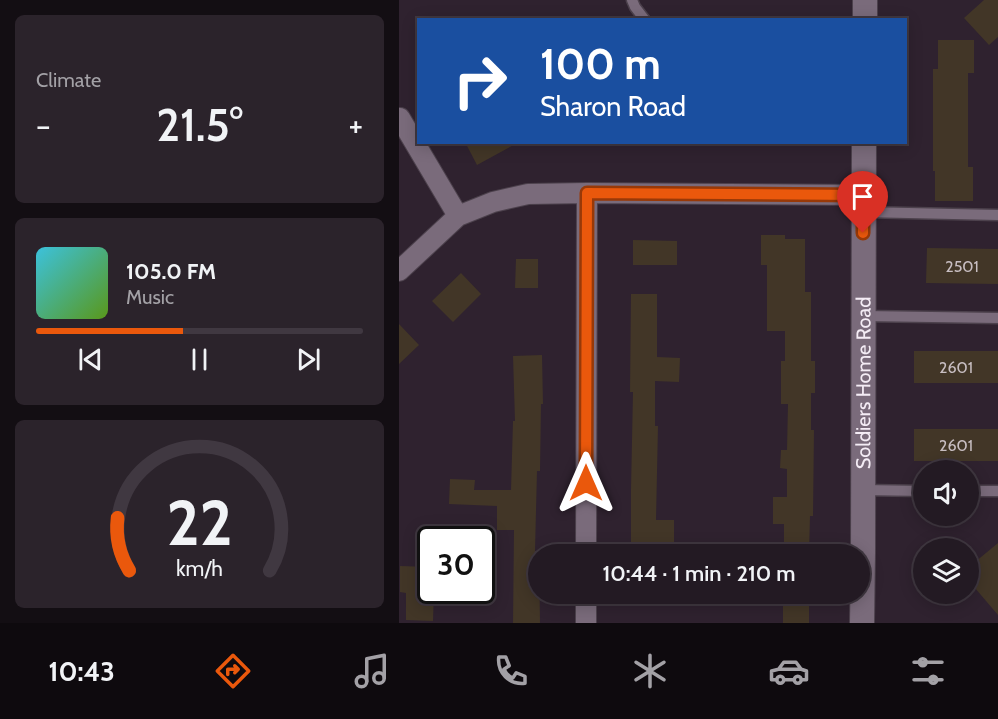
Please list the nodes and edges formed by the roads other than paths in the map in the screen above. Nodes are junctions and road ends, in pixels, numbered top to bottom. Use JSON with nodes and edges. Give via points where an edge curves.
{"nodes":[{"id":1,"x":632,"y":0,"type":"edge"},
{"id":2,"x":865,"y":0,"type":"edge"},
{"id":3,"x":643,"y":18,"type":"edge"},
{"id":4,"x":865,"y":18,"type":"edge"},
{"id":5,"x":400,"y":118,"type":"edge"},
{"id":6,"x":864,"y":144,"type":"edge"},
{"id":7,"x":587,"y":193,"type":"junction"},
{"id":8,"x":863,"y":204,"type":"junction"},
{"id":9,"x":998,"y":215,"type":"edge"},
{"id":10,"x":458,"y":216,"type":"junction"},
{"id":11,"x":399,"y":271,"type":"edge"},
{"id":12,"x":864,"y":316,"type":"junction"},
{"id":13,"x":998,"y":318,"type":"edge"},
{"id":14,"x":863,"y":490,"type":"junction"},
{"id":15,"x":913,"y":491,"type":"edge"},
{"id":16,"x":979,"y":491,"type":"edge"},
{"id":17,"x":998,"y":492,"type":"edge"},
{"id":18,"x":586,"y":544,"type":"edge"},
{"id":19,"x":586,"y":604,"type":"edge"},
{"id":20,"x":586,"y":623,"type":"edge"},
{"id":21,"x":862,"y":623,"type":"edge"}],
"edges":[{"from":1,"to":3,"type":"lane"},
{"from":2,"to":4,"type":"street"},
{"from":5,"to":10,"type":"street"},
{"from":6,"to":8,"type":"street","name":"Soldiers Home Road"},
{"from":7,"to":8,"type":"street"},
{"from":7,"to":10,"type":"street","via":[[528,194]]},
{"from":7,"to":18,"type":"street"},
{"from":8,"to":9,"type":"lane"},
{"from":8,"to":12,"type":"street","name":"Soldiers Home Road"},
{"from":10,"to":11,"type":"street"},
{"from":12,"to":13,"type":"lane"},
{"from":12,"to":14,"type":"street","name":"Soldiers Home Road"},
{"from":14,"to":15,"type":"lane"},
{"from":14,"to":21,"type":"street","name":"Soldiers Home Road"},
{"from":16,"to":17,"type":"lane"},
{"from":19,"to":20,"type":"street"}]}
